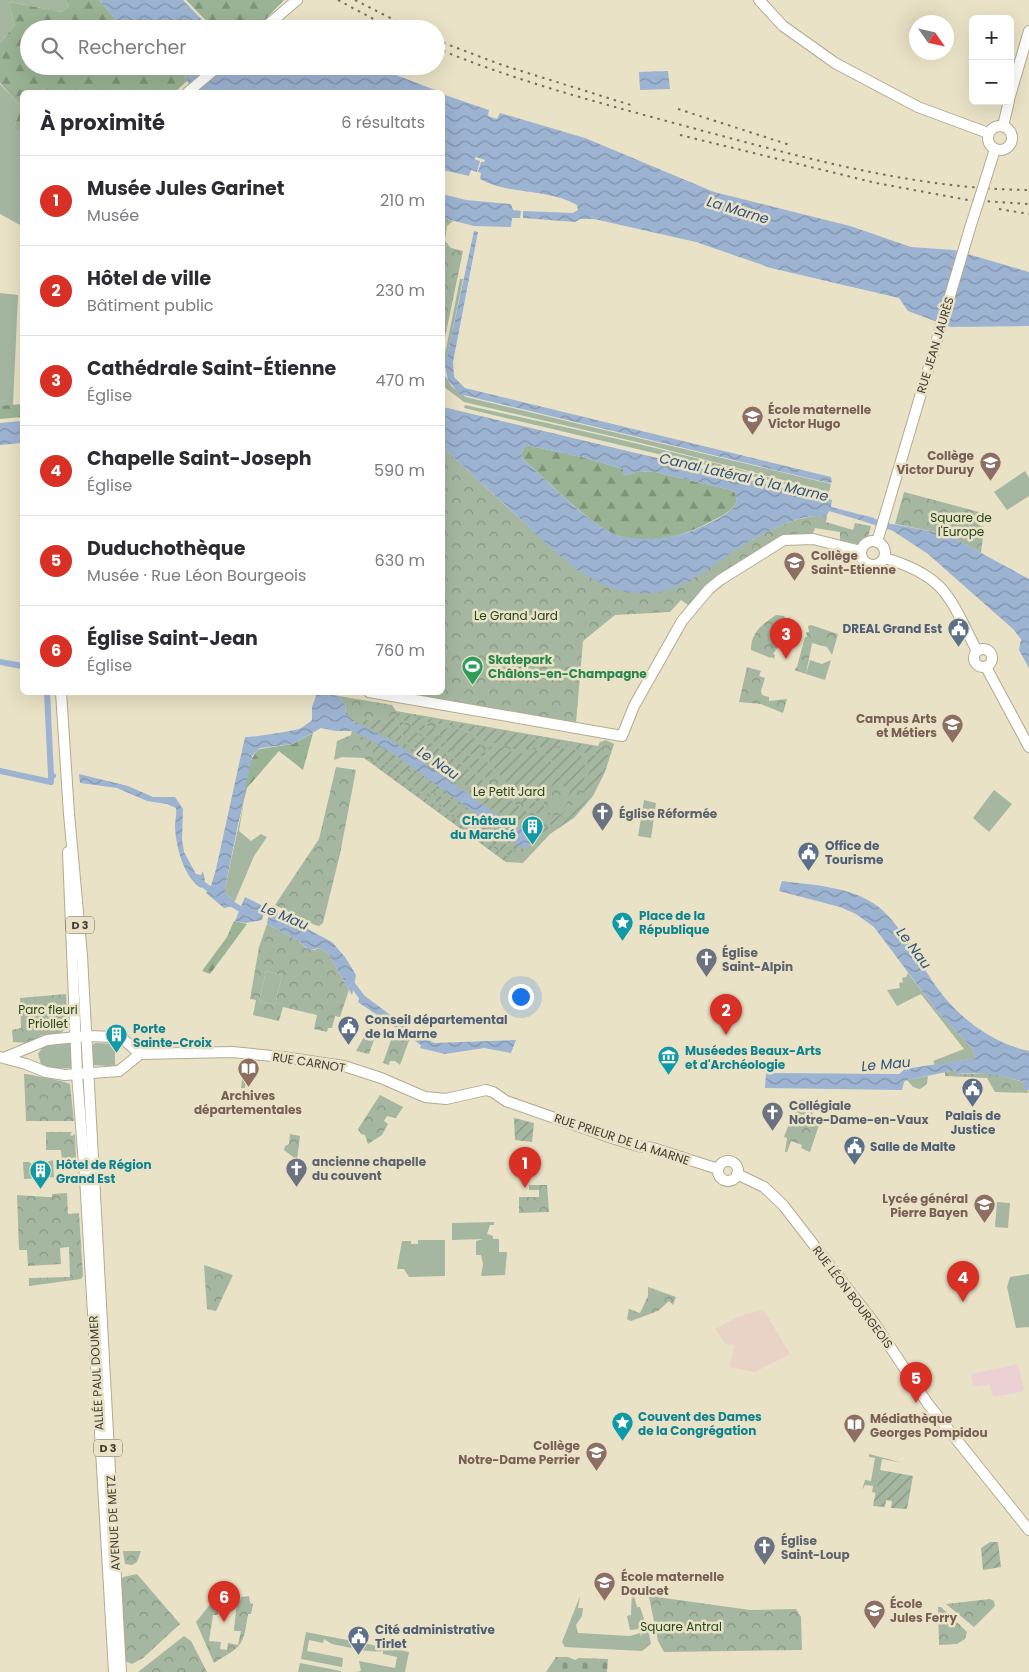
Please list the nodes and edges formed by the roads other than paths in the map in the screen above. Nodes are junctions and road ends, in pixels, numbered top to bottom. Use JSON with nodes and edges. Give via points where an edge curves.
{"nodes":[{"id":1,"x":297,"y":0,"type":"edge"},
{"id":2,"x":759,"y":0,"type":"edge"},
{"id":3,"x":273,"y":20,"type":"edge"},
{"id":4,"x":1029,"y":32,"type":"edge"},
{"id":5,"x":208,"y":75,"type":"edge"},
{"id":6,"x":1014,"y":83,"type":"edge"},
{"id":7,"x":190,"y":90,"type":"edge"},
{"id":8,"x":1008,"y":105,"type":"edge"},
{"id":9,"x":1003,"y":126,"type":"junction"},
{"id":10,"x":988,"y":133,"type":"junction"},
{"id":11,"x":994,"y":149,"type":"junction"},
{"id":12,"x":878,"y":539,"type":"junction"},
{"id":13,"x":861,"y":551,"type":"junction"},
{"id":14,"x":885,"y":558,"type":"junction"},
{"id":15,"x":61,"y":695,"type":"edge"},
{"id":16,"x":386,"y":695,"type":"edge"},
{"id":17,"x":1029,"y":747,"type":"edge"},
{"id":18,"x":69,"y":814,"type":"junction"},
{"id":19,"x":87,"y":1036,"type":"junction"},
{"id":20,"x":75,"y":1037,"type":"junction"},
{"id":21,"x":126,"y":1042,"type":"junction"},
{"id":22,"x":26,"y":1049,"type":"junction"},
{"id":23,"x":140,"y":1054,"type":"junction"},
{"id":24,"x":3,"y":1057,"type":"edge"},
{"id":25,"x":26,"y":1064,"type":"junction"},
{"id":26,"x":124,"y":1067,"type":"junction"},
{"id":27,"x":77,"y":1074,"type":"junction"},
{"id":28,"x":88,"y":1074,"type":"junction"},
{"id":29,"x":500,"y":1097,"type":"joint"},
{"id":30,"x":718,"y":1169,"type":"junction"},
{"id":31,"x":737,"y":1174,"type":"junction"},
{"id":32,"x":1029,"y":1530,"type":"edge"},
{"id":33,"x":114,"y":1672,"type":"edge"},
{"id":34,"x":121,"y":1672,"type":"edge"}],
"edges":[{"from":1,"to":3,"type":"main road"},
{"from":2,"to":10,"type":"main road","via":[[783,26],[834,63],[918,107]]},
{"from":4,"to":6,"type":"main road"},
{"from":5,"to":7,"type":"main road"},
{"from":8,"to":9,"type":"main road"},
{"from":9,"to":10,"type":"main road","via":[[996,126]]},
{"from":9,"to":11,"type":"main road","via":[[1010,130],[1011,142],[1003,149]]},
{"from":10,"to":11,"type":"main road","via":[[988,141]]},
{"from":11,"to":12,"type":"main road","name":"RUE JEAN JAURÈS","bridge":true},
{"from":12,"to":13,"type":"main road","via":[[867,543]]},
{"from":12,"to":14,"type":"main road","via":[[885,550]]},
{"from":13,"to":14,"type":"main road","via":[[862,558],[869,565],[880,564]]},
{"from":13,"to":16,"type":"main road","via":[[813,539],[784,540],[708,589],[682,621],[634,706],[622,736]]},
{"from":14,"to":17,"type":"main road","via":[[923,572],[949,597],[977,651],[986,650],[991,654],[992,660],[986,667]]},
{"from":15,"to":18,"type":"main road","number":"D 3"},
{"from":18,"to":19,"type":"main road","number":"D 3","via":[[78,890]]},
{"from":18,"to":20,"type":"main road","number":"D 3"},
{"from":19,"to":20,"type":"main road"},
{"from":19,"to":21,"type":"main road","via":[[117,1037]]},
{"from":19,"to":28,"type":"main road","number":"D 3"},
{"from":20,"to":22,"type":"main road","via":[[47,1040]]},
{"from":20,"to":27,"type":"main road","number":"D 3"},
{"from":21,"to":23,"type":"main road"},
{"from":21,"to":26,"type":"main road","via":[[129,1053]]},
{"from":22,"to":24,"type":"main road"},
{"from":22,"to":25,"type":"main road"},
{"from":23,"to":26,"type":"main road"},
{"from":23,"to":29,"type":"main road","name":"RUE CARNOT","via":[[243,1052],[344,1066],[426,1097],[446,1099],[486,1090]]},
{"from":24,"to":25,"type":"main road"},
{"from":25,"to":27,"type":"main road","via":[[46,1072]]},
{"from":26,"to":28,"type":"main road","via":[[119,1071]]},
{"from":27,"to":28,"type":"main road"},
{"from":27,"to":33,"type":"main road","name":"ALLÉE PAUL DOUMER","number":"D 3","via":[[86,1177]]},
{"from":28,"to":34,"type":"main road","name":"AVENUE DE METZ","number":"D 3"},
{"from":29,"to":30,"type":"main road","name":"RUE PRIEUR DE LA MARNE","via":[[612,1138]]},
{"from":30,"to":31,"type":"main road","via":[[720,1178],[725,1181],[732,1180]]},
{"from":30,"to":31,"type":"main road","via":[[721,1163],[730,1161],[736,1165]]},
{"from":31,"to":32,"type":"main road","name":"RUE LÉON BOURGEOIS","via":[[764,1187],[783,1205],[875,1324],[928,1404]]}]}
